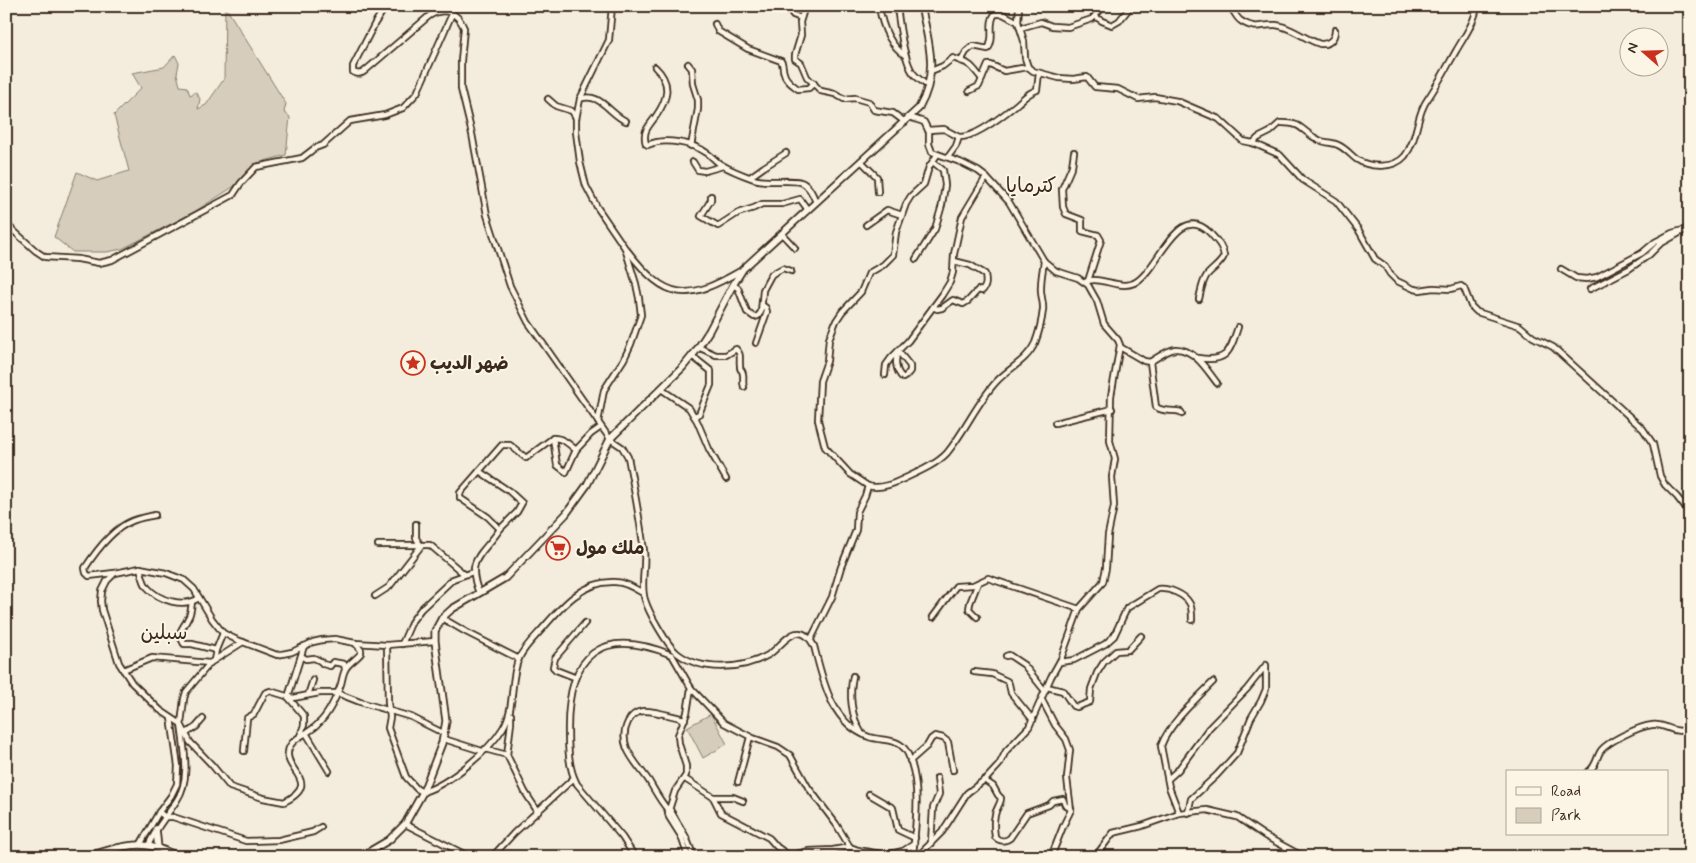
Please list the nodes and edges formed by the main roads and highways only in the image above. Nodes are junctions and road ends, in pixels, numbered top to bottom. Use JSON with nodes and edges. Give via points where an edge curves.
{"nodes":[{"id":1,"x":921,"y":6,"type":"edge"},
{"id":2,"x":156,"y":829,"type":"road end"},
{"id":3,"x":158,"y":848,"type":"junction"},
{"id":4,"x":6,"y":854,"type":"edge"},
{"id":5,"x":15,"y":857,"type":"edge"},
{"id":6,"x":86,"y":857,"type":"edge"},
{"id":7,"x":181,"y":857,"type":"edge"},
{"id":8,"x":360,"y":857,"type":"edge"}],
"edges":[{"from":1,"to":8,"type":"main road","via":[[932,71],[919,108],[744,270],[698,348],[610,439],[587,485],[566,514],[504,578],[442,618],[435,631],[435,640],[446,714],[444,736],[423,792],[405,824],[389,840]]},
{"from":2,"to":3,"type":"main road"},
{"from":3,"to":6,"type":"main road","via":[[140,845]]},
{"from":3,"to":7,"type":"main road"},
{"from":4,"to":5,"type":"main road"}]}
